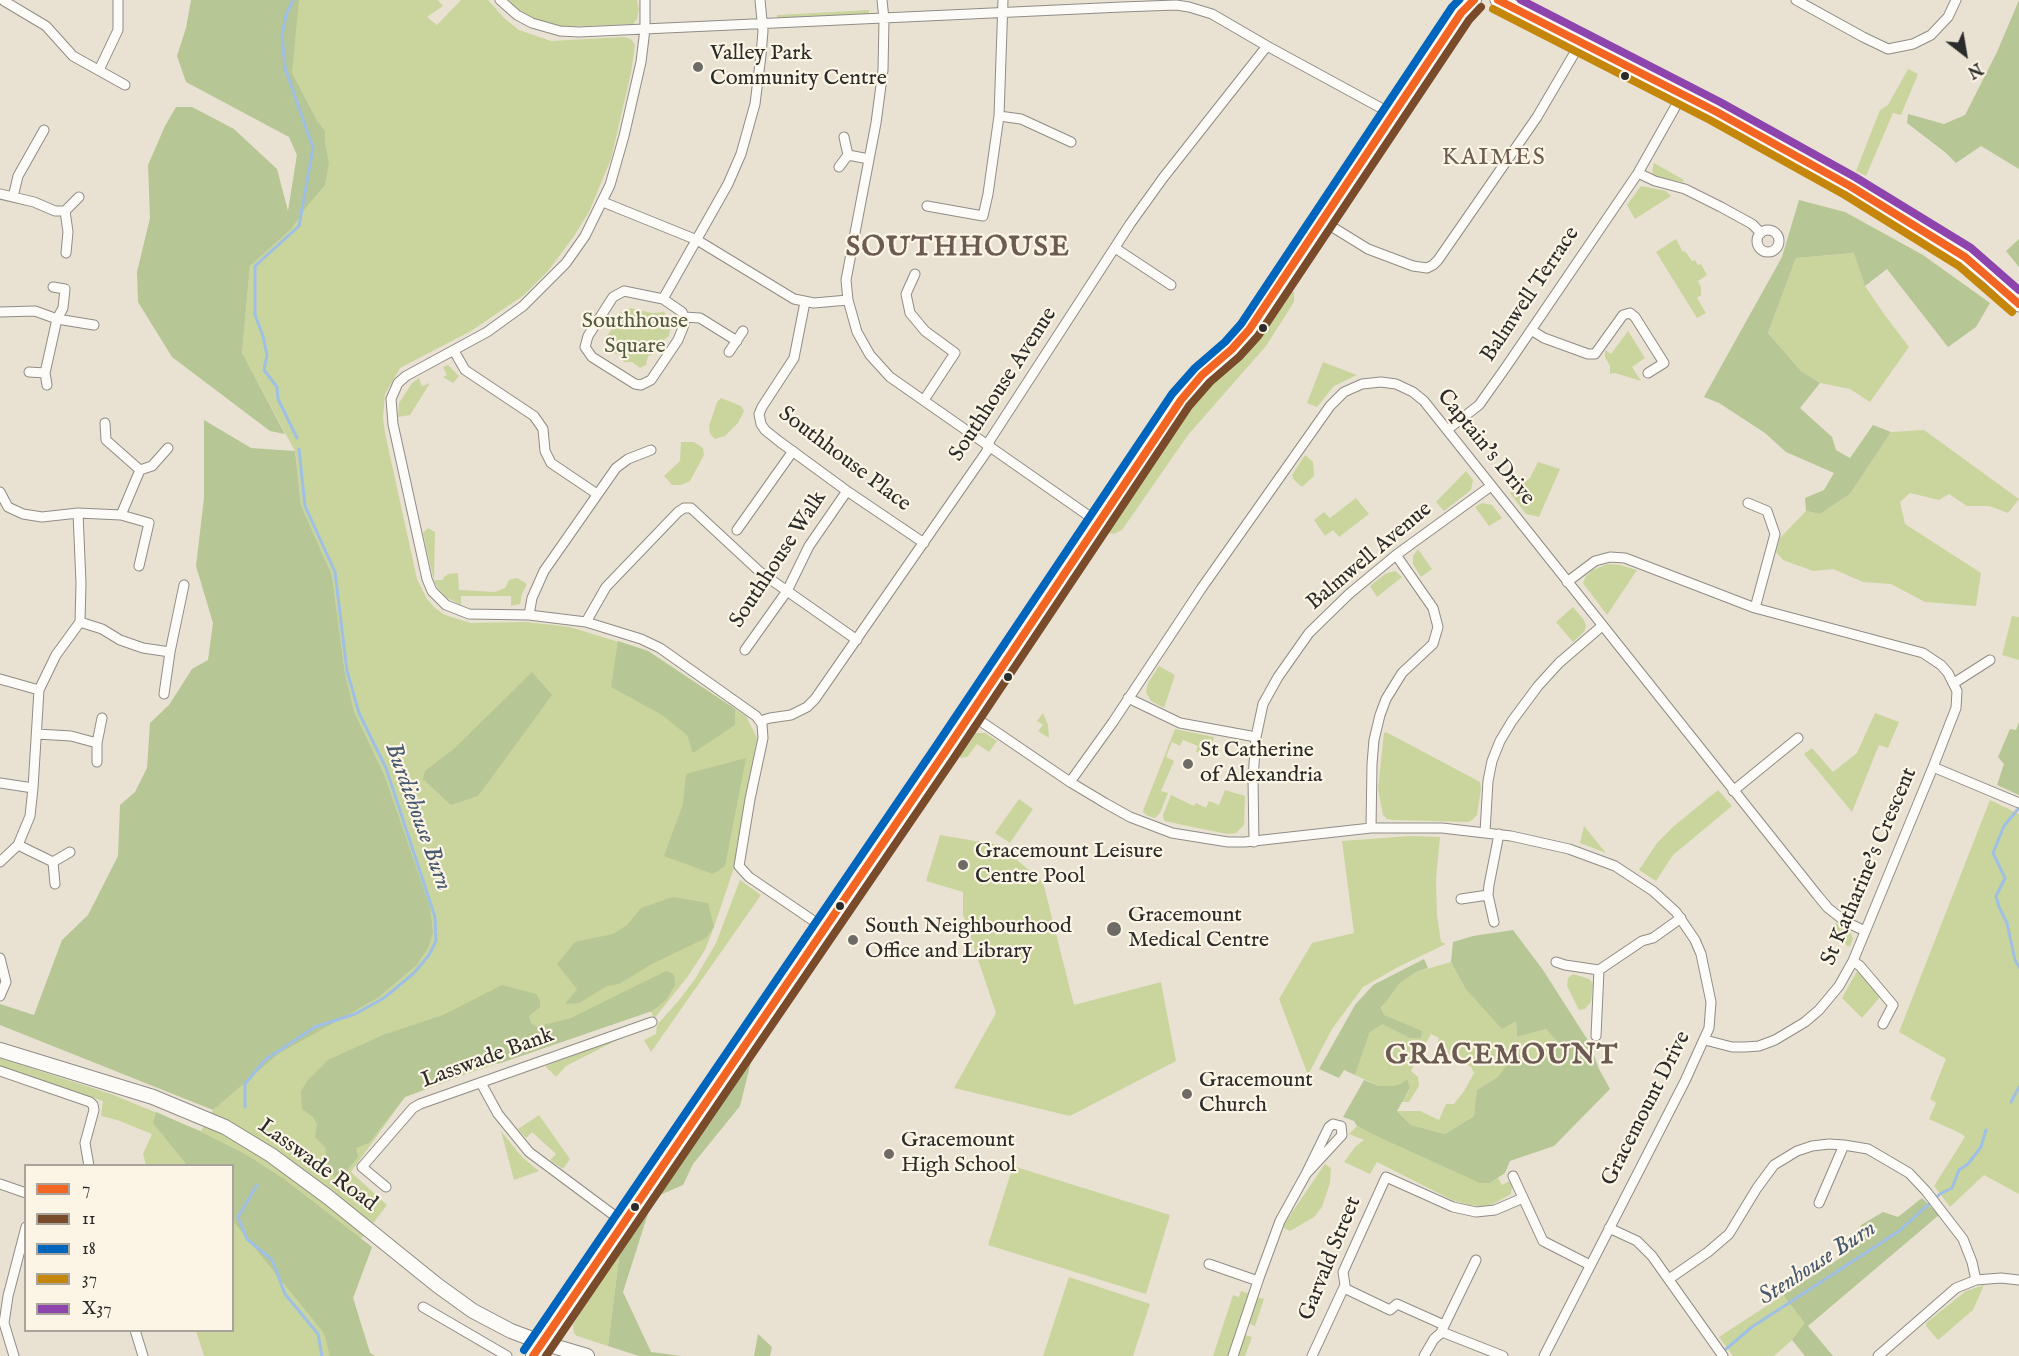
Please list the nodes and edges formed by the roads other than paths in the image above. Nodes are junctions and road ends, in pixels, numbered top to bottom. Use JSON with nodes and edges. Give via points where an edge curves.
{"nodes":[{"id":1,"x":118,"y":0,"type":"edge"},
{"id":2,"x":500,"y":0,"type":"edge"},
{"id":3,"x":645,"y":0,"type":"edge"},
{"id":4,"x":760,"y":0,"type":"edge"},
{"id":5,"x":882,"y":0,"type":"edge"},
{"id":6,"x":1003,"y":0,"type":"edge"},
{"id":7,"x":1474,"y":0,"type":"edge"},
{"id":8,"x":1498,"y":0,"type":"edge"},
{"id":9,"x":1796,"y":0,"type":"edge"},
{"id":10,"x":1956,"y":0,"type":"edge"},
{"id":11,"x":3,"y":3,"type":"edge"},
{"id":12,"x":1121,"y":4,"type":"edge"},
{"id":13,"x":1004,"y":12,"type":"junction"},
{"id":14,"x":884,"y":19,"type":"junction"},
{"id":15,"x":762,"y":24,"type":"junction"},
{"id":16,"x":645,"y":29,"type":"junction"},
{"id":17,"x":1581,"y":42,"type":"junction"},
{"id":18,"x":1267,"y":46,"type":"junction"},
{"id":19,"x":99,"y":70,"type":"junction"},
{"id":20,"x":125,"y":85,"type":"dead end"},
{"id":21,"x":1682,"y":95,"type":"junction"},
{"id":22,"x":1392,"y":114,"type":"junction"},
{"id":23,"x":999,"y":116,"type":"junction"},
{"id":24,"x":44,"y":130,"type":"dead end"},
{"id":25,"x":844,"y":137,"type":"dead end"},
{"id":26,"x":1071,"y":142,"type":"dead end"},
{"id":27,"x":848,"y":155,"type":"junction"},
{"id":28,"x":869,"y":159,"type":"junction"},
{"id":29,"x":839,"y":167,"type":"dead end"},
{"id":30,"x":1638,"y":173,"type":"junction"},
{"id":31,"x":0,"y":194,"type":"edge"},
{"id":32,"x":13,"y":196,"type":"junction"},
{"id":33,"x":80,"y":197,"type":"dead end"},
{"id":34,"x":603,"y":202,"type":"junction"},
{"id":35,"x":927,"y":206,"type":"dead end"},
{"id":36,"x":65,"y":211,"type":"junction"},
{"id":37,"x":1321,"y":220,"type":"junction"},
{"id":38,"x":1761,"y":233,"type":"dead end"},
{"id":39,"x":697,"y":240,"type":"junction"},
{"id":40,"x":1115,"y":248,"type":"junction"},
{"id":41,"x":66,"y":253,"type":"dead end"},
{"id":42,"x":915,"y":274,"type":"dead end"},
{"id":43,"x":1172,"y":285,"type":"dead end"},
{"id":44,"x":52,"y":287,"type":"dead end"},
{"id":45,"x":663,"y":298,"type":"junction"},
{"id":46,"x":848,"y":300,"type":"junction"},
{"id":47,"x":805,"y":302,"type":"junction"},
{"id":48,"x":2019,"y":304,"type":"edge"},
{"id":49,"x":0,"y":312,"type":"edge"},
{"id":50,"x":684,"y":317,"type":"junction"},
{"id":51,"x":57,"y":319,"type":"junction"},
{"id":52,"x":94,"y":325,"type":"dead end"},
{"id":53,"x":1531,"y":330,"type":"junction"},
{"id":54,"x":743,"y":331,"type":"dead end"},
{"id":55,"x":737,"y":341,"type":"junction"},
{"id":56,"x":454,"y":351,"type":"junction"},
{"id":57,"x":729,"y":352,"type":"dead end"},
{"id":58,"x":29,"y":372,"type":"dead end"},
{"id":59,"x":45,"y":373,"type":"junction"},
{"id":60,"x":1648,"y":373,"type":"dead end"},
{"id":61,"x":47,"y":385,"type":"dead end"},
{"id":62,"x":924,"y":400,"type":"junction"},
{"id":63,"x":105,"y":423,"type":"dead end"},
{"id":64,"x":1447,"y":430,"type":"junction"},
{"id":65,"x":989,"y":446,"type":"junction"},
{"id":66,"x":168,"y":448,"type":"dead end"},
{"id":67,"x":651,"y":450,"type":"dead end"},
{"id":68,"x":793,"y":451,"type":"junction"},
{"id":69,"x":140,"y":470,"type":"junction"},
{"id":70,"x":1491,"y":486,"type":"junction"},
{"id":71,"x":847,"y":491,"type":"junction"},
{"id":72,"x":0,"y":492,"type":"edge"},
{"id":73,"x":597,"y":494,"type":"junction"},
{"id":74,"x":1748,"y":502,"type":"dead end"},
{"id":75,"x":8,"y":507,"type":"junction"},
{"id":76,"x":78,"y":513,"type":"junction"},
{"id":77,"x":0,"y":514,"type":"edge"},
{"id":78,"x":121,"y":515,"type":"junction"},
{"id":79,"x":1099,"y":523,"type":"junction"},
{"id":80,"x":737,"y":530,"type":"dead end"},
{"id":81,"x":924,"y":543,"type":"junction"},
{"id":82,"x":1396,"y":555,"type":"junction"},
{"id":83,"x":139,"y":566,"type":"dead end"},
{"id":84,"x":1567,"y":582,"type":"junction"},
{"id":85,"x":183,"y":585,"type":"dead end"},
{"id":86,"x":787,"y":591,"type":"junction"},
{"id":87,"x":1755,"y":608,"type":"junction"},
{"id":88,"x":529,"y":615,"type":"junction"},
{"id":89,"x":80,"y":622,"type":"junction"},
{"id":90,"x":586,"y":622,"type":"junction"},
{"id":91,"x":1602,"y":626,"type":"junction"},
{"id":92,"x":857,"y":640,"type":"junction"},
{"id":93,"x":745,"y":650,"type":"dead end"},
{"id":94,"x":170,"y":652,"type":"junction"},
{"id":95,"x":1986,"y":666,"type":"dead end"},
{"id":96,"x":0,"y":679,"type":"edge"},
{"id":97,"x":1954,"y":682,"type":"junction"},
{"id":98,"x":39,"y":690,"type":"junction"},
{"id":99,"x":164,"y":694,"type":"dead end"},
{"id":100,"x":1128,"y":698,"type":"junction"},
{"id":101,"x":970,"y":714,"type":"junction"},
{"id":102,"x":102,"y":718,"type":"dead end"},
{"id":103,"x":760,"y":721,"type":"junction"},
{"id":104,"x":38,"y":734,"type":"junction"},
{"id":105,"x":1256,"y":737,"type":"junction"},
{"id":106,"x":1798,"y":738,"type":"dead end"},
{"id":107,"x":97,"y":743,"type":"junction"},
{"id":108,"x":97,"y":762,"type":"dead end"},
{"id":109,"x":1933,"y":768,"type":"junction"},
{"id":110,"x":1070,"y":782,"type":"junction"},
{"id":111,"x":0,"y":783,"type":"edge"},
{"id":112,"x":33,"y":788,"type":"junction"},
{"id":113,"x":1733,"y":791,"type":"junction"},
{"id":114,"x":2019,"y":803,"type":"edge"},
{"id":115,"x":1371,"y":828,"type":"junction"},
{"id":116,"x":1485,"y":832,"type":"junction"},
{"id":117,"x":1499,"y":834,"type":"junction"},
{"id":118,"x":1254,"y":842,"type":"junction"},
{"id":119,"x":18,"y":845,"type":"junction"},
{"id":120,"x":70,"y":852,"type":"dead end"},
{"id":121,"x":0,"y":862,"type":"edge"},
{"id":122,"x":53,"y":862,"type":"junction"},
{"id":123,"x":56,"y":884,"type":"dead end"},
{"id":124,"x":1488,"y":895,"type":"junction"},
{"id":125,"x":1461,"y":899,"type":"dead end"},
{"id":126,"x":1681,"y":918,"type":"junction"},
{"id":127,"x":1494,"y":922,"type":"dead end"},
{"id":128,"x":824,"y":928,"type":"junction"},
{"id":129,"x":1865,"y":931,"type":"junction"},
{"id":130,"x":0,"y":958,"type":"edge"},
{"id":131,"x":1853,"y":961,"type":"junction"},
{"id":132,"x":1556,"y":962,"type":"dead end"},
{"id":133,"x":1599,"y":970,"type":"junction"},
{"id":134,"x":0,"y":996,"type":"edge"},
{"id":135,"x":1883,"y":1024,"type":"dead end"},
{"id":136,"x":649,"y":1026,"type":"dead end"},
{"id":137,"x":1596,"y":1036,"type":"dead end"},
{"id":138,"x":1705,"y":1040,"type":"junction"},
{"id":139,"x":0,"y":1050,"type":"edge"},
{"id":140,"x":0,"y":1071,"type":"edge"},
{"id":141,"x":481,"y":1083,"type":"junction"},
{"id":142,"x":1844,"y":1144,"type":"junction"},
{"id":143,"x":89,"y":1164,"type":"edge"},
{"id":144,"x":1306,"y":1174,"type":"junction"},
{"id":145,"x":1513,"y":1176,"type":"dead end"},
{"id":146,"x":0,"y":1184,"type":"edge"},
{"id":147,"x":386,"y":1187,"type":"dead end"},
{"id":148,"x":24,"y":1192,"type":"edge"},
{"id":149,"x":1523,"y":1198,"type":"junction"},
{"id":150,"x":1819,"y":1203,"type":"dead end"},
{"id":151,"x":622,"y":1222,"type":"junction"},
{"id":152,"x":1609,"y":1228,"type":"junction"},
{"id":153,"x":24,"y":1235,"type":"edge"},
{"id":154,"x":1476,"y":1260,"type":"dead end"},
{"id":155,"x":1209,"y":1264,"type":"dead end"},
{"id":156,"x":1590,"y":1265,"type":"junction"},
{"id":157,"x":1669,"y":1279,"type":"junction"},
{"id":158,"x":1976,"y":1280,"type":"junction"},
{"id":159,"x":2019,"y":1280,"type":"edge"},
{"id":160,"x":1258,"y":1281,"type":"junction"},
{"id":161,"x":1344,"y":1288,"type":"junction"},
{"id":162,"x":423,"y":1307,"type":"dead end"},
{"id":163,"x":1443,"y":1329,"type":"junction"},
{"id":164,"x":136,"y":1332,"type":"edge"},
{"id":165,"x":543,"y":1343,"type":"junction"},
{"id":166,"x":14,"y":1356,"type":"edge"},
{"id":167,"x":143,"y":1356,"type":"edge"},
{"id":168,"x":507,"y":1356,"type":"edge"},
{"id":169,"x":533,"y":1356,"type":"edge"},
{"id":170,"x":587,"y":1356,"type":"edge"},
{"id":171,"x":1233,"y":1356,"type":"edge"},
{"id":172,"x":1312,"y":1356,"type":"edge"},
{"id":173,"x":1424,"y":1356,"type":"edge"},
{"id":174,"x":1503,"y":1356,"type":"edge"},
{"id":175,"x":1544,"y":1356,"type":"edge"},
{"id":176,"x":1723,"y":1356,"type":"edge"},
{"id":177,"x":1878,"y":1356,"type":"edge"}],
"edges":[{"from":1,"to":19,"type":"street","via":[[118,30]]},
{"from":2,"to":16,"type":"street","via":[[517,15],[546,28],[579,32]]},
{"from":3,"to":16,"type":"street"},
{"from":4,"to":15,"type":"street"},
{"from":5,"to":14,"type":"street"},
{"from":6,"to":13,"type":"street"},
{"from":7,"to":22,"type":"main road"},
{"from":8,"to":17,"type":"main road"},
{"from":9,"to":10,"type":"street","via":[[1887,49],[1921,41],[1939,28]]},
{"from":11,"to":19,"type":"street","via":[[46,26],[73,56]]},
{"from":12,"to":13,"type":"street"},
{"from":12,"to":18,"type":"street","via":[[1176,5],[1203,10]]},
{"from":13,"to":14,"type":"street"},
{"from":13,"to":23,"type":"street"},
{"from":14,"to":15,"type":"street"},
{"from":14,"to":28,"type":"street","via":[[883,69]]},
{"from":15,"to":16,"type":"street"},
{"from":15,"to":39,"type":"street","via":[[749,129],[728,184]]},
{"from":16,"to":34,"type":"street","via":[[624,136]]},
{"from":17,"to":21,"type":"main road"},
{"from":17,"to":37,"type":"street","via":[[1537,117],[1433,265],[1420,268],[1368,249]]},
{"from":18,"to":22,"type":"street"},
{"from":18,"to":40,"type":"street","name":"Southhouse Avenue","via":[[1163,178]]},
{"from":19,"to":20,"type":"street"},
{"from":21,"to":30,"type":"street","name":"Balmwell Terrace"},
{"from":21,"to":48,"type":"main road","via":[[1947,244]]},
{"from":22,"to":37,"type":"main road"},
{"from":23,"to":26,"type":"street","via":[[1021,119]]},
{"from":23,"to":35,"type":"street","via":[[983,216]]},
{"from":24,"to":32,"type":"street","via":[[18,176]]},
{"from":25,"to":27,"type":"street"},
{"from":27,"to":28,"type":"street"},
{"from":27,"to":29,"type":"street"},
{"from":28,"to":46,"type":"street","via":[[848,266]]},
{"from":30,"to":38,"type":"street","via":[[1685,189],[1752,224]]},
{"from":30,"to":53,"type":"street","name":"Balmwell Terrace"},
{"from":31,"to":32,"type":"street"},
{"from":32,"to":36,"type":"street"},
{"from":33,"to":36,"type":"street"},
{"from":34,"to":39,"type":"street"},
{"from":34,"to":56,"type":"street","via":[[585,236],[544,286],[506,319]]},
{"from":36,"to":41,"type":"street"},
{"from":37,"to":79,"type":"main road","via":[[1248,330],[1181,400]]},
{"from":39,"to":45,"type":"street"},
{"from":39,"to":47,"type":"street","via":[[786,295]]},
{"from":40,"to":43,"type":"street"},
{"from":40,"to":65,"type":"street","name":"Southhouse Avenue"},
{"from":42,"to":62,"type":"street","via":[[906,294],[910,313],[925,331],[955,353]]},
{"from":44,"to":51,"type":"street","via":[[65,289]]},
{"from":45,"to":50,"type":"street"},
{"from":45,"to":50,"type":"street","via":[[619,293],[588,336],[585,348],[592,357],[635,384],[647,384],[678,339]]},
{"from":46,"to":47,"type":"street"},
{"from":46,"to":62,"type":"street","via":[[857,332],[870,355],[890,376]]},
{"from":47,"to":68,"type":"street","name":"Southhouse Place","via":[[792,363],[759,414],[765,430]]},
{"from":49,"to":51,"type":"street","via":[[35,311]]},
{"from":50,"to":55,"type":"street","via":[[700,318]]},
{"from":51,"to":52,"type":"street"},
{"from":51,"to":59,"type":"street"},
{"from":53,"to":60,"type":"street","via":[[1595,354],[1623,315],[1630,313],[1664,363]]},
{"from":53,"to":64,"type":"street","name":"Balmwell Terrace","via":[[1479,405]]},
{"from":54,"to":55,"type":"street"},
{"from":55,"to":57,"type":"street"},
{"from":56,"to":73,"type":"street","via":[[465,370],[534,416],[543,429],[545,452],[551,463]]},
{"from":56,"to":88,"type":"street","via":[[406,376],[391,399],[427,579],[432,591],[446,605],[460,612]]},
{"from":58,"to":59,"type":"street"},
{"from":59,"to":61,"type":"street"},
{"from":62,"to":65,"type":"street"},
{"from":63,"to":69,"type":"street","via":[[106,440]]},
{"from":64,"to":70,"type":"street","name":"Captain's Drive"},
{"from":64,"to":100,"type":"street","name":"Captain's Drive","via":[[1418,396],[1396,384],[1362,384],[1336,399],[1257,507]]},
{"from":65,"to":79,"type":"street"},
{"from":65,"to":81,"type":"street","name":"Southhouse Avenue"},
{"from":66,"to":69,"type":"street","via":[[152,466]]},
{"from":67,"to":73,"type":"street","via":[[621,463]]},
{"from":68,"to":71,"type":"street","name":"Southhouse Place"},
{"from":68,"to":80,"type":"street"},
{"from":69,"to":78,"type":"street"},
{"from":70,"to":82,"type":"street","name":"Balmwell Avenue"},
{"from":70,"to":84,"type":"street","name":"Captain's Drive"},
{"from":71,"to":81,"type":"street","name":"Southhouse Place"},
{"from":71,"to":86,"type":"street","name":"Southhouse Walk","via":[[808,546]]},
{"from":72,"to":75,"type":"street"},
{"from":73,"to":88,"type":"street","via":[[544,571]]},
{"from":74,"to":87,"type":"street","via":[[1767,511],[1775,534]]},
{"from":75,"to":76,"type":"street","via":[[42,517]]},
{"from":75,"to":77,"type":"street"},
{"from":76,"to":78,"type":"street"},
{"from":76,"to":89,"type":"street"},
{"from":78,"to":83,"type":"street","via":[[148,523]]},
{"from":79,"to":101,"type":"main road"},
{"from":81,"to":92,"type":"street","name":"Southhouse Avenue"},
{"from":82,"to":105,"type":"street","name":"Balmwell Avenue","via":[[1309,633],[1269,692]]},
{"from":82,"to":115,"type":"street","via":[[1433,608],[1438,627],[1433,644],[1402,673],[1380,715],[1372,764]]},
{"from":84,"to":87,"type":"street","via":[[1595,561],[1625,558]]},
{"from":84,"to":91,"type":"street","name":"Captain's Drive"},
{"from":85,"to":94,"type":"street"},
{"from":86,"to":90,"type":"street","via":[[753,566],[695,511],[684,508],[606,587]]},
{"from":86,"to":92,"type":"street"},
{"from":86,"to":93,"type":"street","name":"Southhouse Walk"},
{"from":87,"to":97,"type":"street","via":[[1923,653],[1941,665]]},
{"from":88,"to":90,"type":"street"},
{"from":89,"to":94,"type":"street","via":[[143,648]]},
{"from":89,"to":98,"type":"street","via":[[56,655]]},
{"from":90,"to":103,"type":"street","via":[[660,648]]},
{"from":91,"to":113,"type":"street","name":"Captain's Drive"},
{"from":91,"to":116,"type":"street","via":[[1538,686],[1500,741],[1488,781]]},
{"from":92,"to":103,"type":"street","name":"Southhouse Avenue","via":[[807,707],[791,715]]},
{"from":94,"to":99,"type":"street"},
{"from":95,"to":97,"type":"street"},
{"from":96,"to":98,"type":"street"},
{"from":97,"to":109,"type":"street","name":"St Katharine's Crescent","via":[[1956,708]]},
{"from":98,"to":104,"type":"street"},
{"from":100,"to":105,"type":"street","via":[[1180,723]]},
{"from":100,"to":110,"type":"street","name":"Captain's Drive"},
{"from":101,"to":110,"type":"street","name":"Gracemount Drive"},
{"from":101,"to":128,"type":"main road"},
{"from":102,"to":107,"type":"street"},
{"from":103,"to":128,"type":"street","via":[[763,738],[739,866]]},
{"from":104,"to":107,"type":"street"},
{"from":104,"to":112,"type":"street"},
{"from":105,"to":118,"type":"street","name":"Balmwell Avenue"},
{"from":106,"to":113,"type":"street"},
{"from":107,"to":108,"type":"street"},
{"from":109,"to":114,"type":"street"},
{"from":109,"to":129,"type":"street","name":"St Katharine's Crescent"},
{"from":110,"to":118,"type":"street","name":"Gracemount Drive","via":[[1130,817],[1172,833]]},
{"from":111,"to":112,"type":"street"},
{"from":112,"to":119,"type":"street","via":[[30,816]]},
{"from":113,"to":129,"type":"street","name":"Captain's Drive","via":[[1828,908]]},
{"from":115,"to":116,"type":"street","name":"Gracemount Drive"},
{"from":115,"to":118,"type":"street","name":"Gracemount Drive"},
{"from":116,"to":117,"type":"street","name":"Gracemount Drive"},
{"from":117,"to":124,"type":"street"},
{"from":117,"to":126,"type":"street","name":"Gracemount Drive","via":[[1569,849],[1615,866],[1653,891]]},
{"from":119,"to":121,"type":"street"},
{"from":119,"to":122,"type":"street"},
{"from":120,"to":122,"type":"street"},
{"from":122,"to":123,"type":"street"},
{"from":124,"to":125,"type":"street"},
{"from":124,"to":127,"type":"street"},
{"from":126,"to":133,"type":"street"},
{"from":126,"to":138,"type":"street","name":"Gracemount Drive","via":[[1701,954],[1709,987],[1711,1016]]},
{"from":128,"to":151,"type":"main road"},
{"from":129,"to":131,"type":"street","name":"St Katharine's Crescent"},
{"from":130,"to":134,"type":"street","via":[[6,982]]},
{"from":131,"to":135,"type":"street","via":[[1893,1005]]},
{"from":131,"to":138,"type":"street","name":"St Katharine's Crescent","via":[[1819,1010],[1775,1040],[1732,1047]]},
{"from":132,"to":133,"type":"street"},
{"from":133,"to":137,"type":"street"},
{"from":136,"to":141,"type":"street","name":"Lasswade Bank"},
{"from":138,"to":152,"type":"street","name":"Gracemount Drive"},
{"from":139,"to":165,"type":"main road","name":"Lasswade Road","via":[[153,1098],[225,1127],[328,1197],[473,1311]]},
{"from":140,"to":143,"type":"street","via":[[93,1105],[86,1143]]},
{"from":141,"to":147,"type":"street","name":"Lasswade Bank","via":[[420,1104],[408,1113],[362,1167]]},
{"from":141,"to":151,"type":"street","via":[[498,1114],[529,1152]]},
{"from":142,"to":150,"type":"street"},
{"from":142,"to":157,"type":"street","via":[[1812,1146],[1774,1165],[1730,1234]]},
{"from":142,"to":158,"type":"street","via":[[1868,1149],[1917,1180],[1963,1239]]},
{"from":144,"to":144,"type":"street","via":[[1329,1127],[1340,1125],[1342,1134]]},
{"from":144,"to":160,"type":"street","via":[[1280,1221]]},
{"from":145,"to":149,"type":"street"},
{"from":146,"to":148,"type":"street"},
{"from":149,"to":156,"type":"street","via":[[1543,1241]]},
{"from":149,"to":161,"type":"street","name":"Garvald Street","via":[[1495,1210],[1476,1212],[1453,1207],[1386,1177],[1343,1272]]},
{"from":151,"to":165,"type":"main road"},
{"from":152,"to":156,"type":"street","name":"Gracemount Drive"},
{"from":152,"to":157,"type":"street","via":[[1637,1241]]},
{"from":153,"to":166,"type":"street","via":[[4,1323]]},
{"from":154,"to":163,"type":"street"},
{"from":155,"to":160,"type":"street"},
{"from":156,"to":175,"type":"street","name":"Gracemount Drive"},
{"from":157,"to":176,"type":"street"},
{"from":158,"to":159,"type":"street"},
{"from":158,"to":177,"type":"street","via":[[1947,1295]]},
{"from":160,"to":171,"type":"street"},
{"from":161,"to":163,"type":"street","via":[[1390,1310],[1396,1304]]},
{"from":161,"to":172,"type":"street","name":"Garvald Street"},
{"from":162,"to":168,"type":"street"},
{"from":163,"to":173,"type":"street"},
{"from":163,"to":174,"type":"street"},
{"from":164,"to":167,"type":"street"},
{"from":165,"to":169,"type":"main road"},
{"from":165,"to":170,"type":"main road","name":"Lasswade Road"}]}
